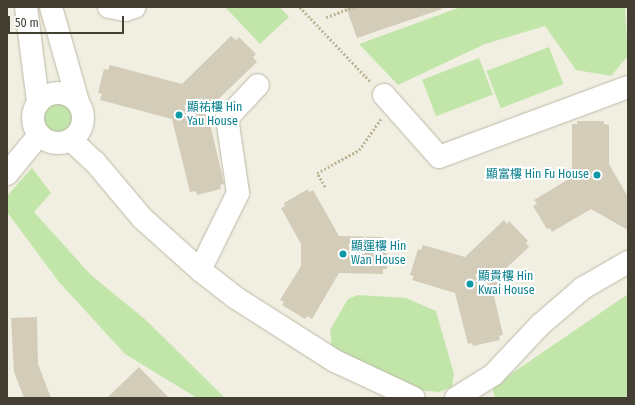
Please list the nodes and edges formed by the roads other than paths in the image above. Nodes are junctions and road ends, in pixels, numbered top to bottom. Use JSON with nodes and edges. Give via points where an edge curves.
{"nodes":[{"id":1,"x":26,"y":7,"type":"edge"},
{"id":2,"x":51,"y":7,"type":"edge"},
{"id":3,"x":109,"y":7,"type":"edge"},
{"id":4,"x":135,"y":7,"type":"edge"},
{"id":5,"x":258,"y":85,"type":"dead end"},
{"id":6,"x":628,"y":87,"type":"edge"},
{"id":7,"x":388,"y":100,"type":"road end"},
{"id":8,"x":38,"y":102,"type":"junction"},
{"id":9,"x":78,"y":102,"type":"junction"},
{"id":10,"x":39,"y":135,"type":"junction"},
{"id":11,"x":71,"y":140,"type":"junction"},
{"id":12,"x":7,"y":174,"type":"edge"},
{"id":13,"x":628,"y":262,"type":"edge"},
{"id":14,"x":200,"y":270,"type":"junction"},
{"id":15,"x":414,"y":398,"type":"edge"},
{"id":16,"x":456,"y":398,"type":"edge"}],
"edges":[{"from":1,"to":8,"type":"street"},
{"from":2,"to":9,"type":"street"},
{"from":3,"to":4,"type":"street","via":[[125,10]]},
{"from":5,"to":14,"type":"street","via":[[227,118],[238,193]]},
{"from":6,"to":7,"type":"street","via":[[439,156]]},
{"from":8,"to":9,"type":"street","via":[[53,93],[64,93]]},
{"from":8,"to":10,"type":"street","via":[[32,120]]},
{"from":9,"to":11,"type":"street","via":[[84,119],[78,134]]},
{"from":10,"to":11,"type":"street","via":[[54,143]]},
{"from":10,"to":12,"type":"street"},
{"from":11,"to":14,"type":"street","via":[[90,156],[142,218]]},
{"from":13,"to":16,"type":"street","via":[[583,288],[540,325],[493,375]]},
{"from":14,"to":15,"type":"street","via":[[312,348],[369,379]]}]}
